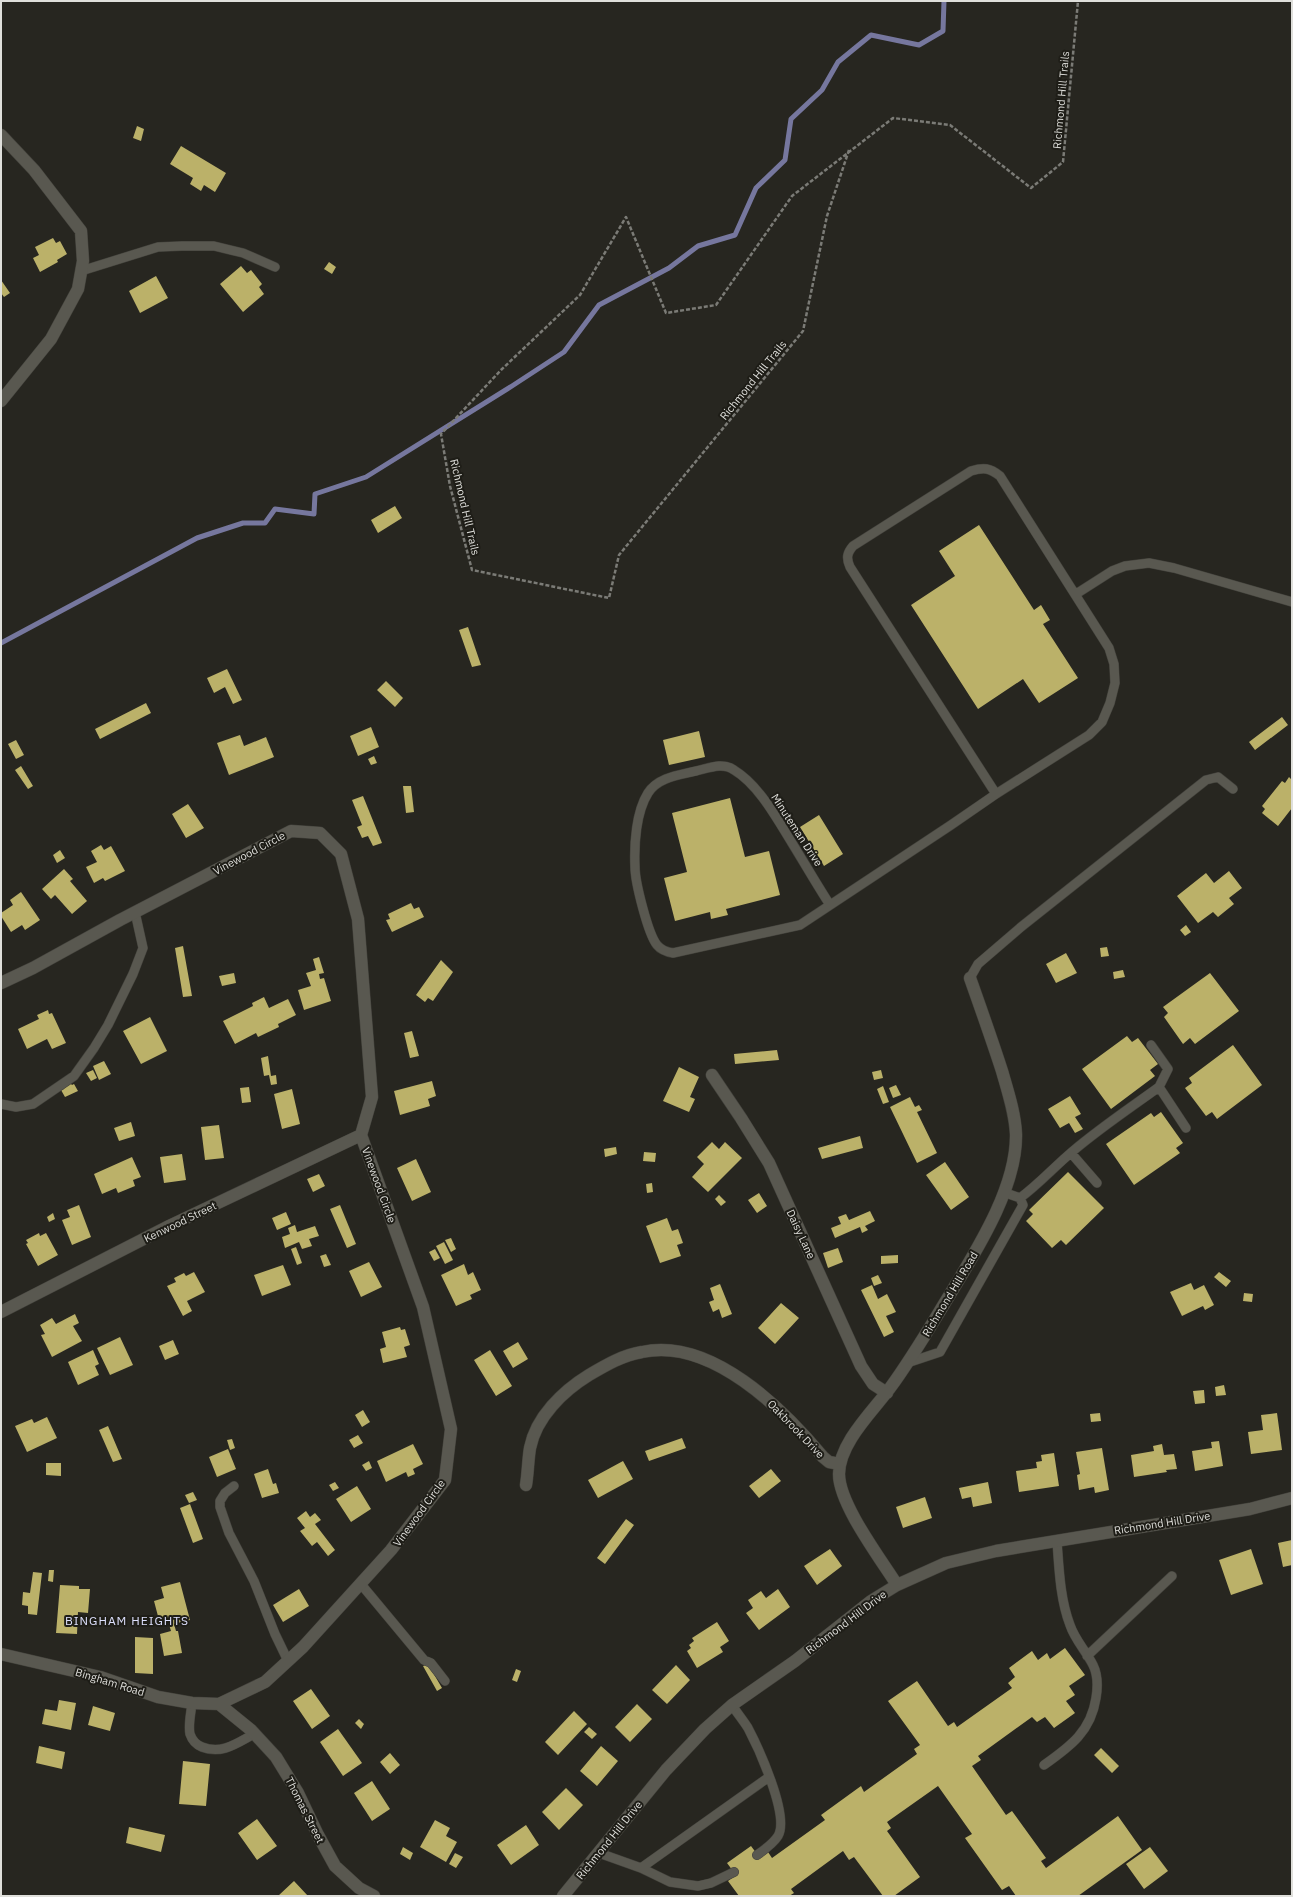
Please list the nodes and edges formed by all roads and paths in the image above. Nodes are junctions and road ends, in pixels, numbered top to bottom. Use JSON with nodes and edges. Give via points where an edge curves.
{"nodes":[{"id":1,"x":1078,"y":1,"type":"edge"},
{"id":2,"x":1,"y":135,"type":"edge"},
{"id":3,"x":849,"y":150,"type":"junction"},
{"id":4,"x":275,"y":267,"type":"dead end"},
{"id":5,"x":81,"y":270,"type":"junction"},
{"id":6,"x":1,"y":401,"type":"edge"},
{"id":7,"x":1076,"y":594,"type":"junction"},
{"id":8,"x":1292,"y":602,"type":"edge"},
{"id":9,"x":1233,"y":789,"type":"dead end"},
{"id":10,"x":996,"y":794,"type":"junction"},
{"id":11,"x":830,"y":906,"type":"junction"},
{"id":12,"x":135,"y":912,"type":"junction"},
{"id":13,"x":970,"y":978,"type":"joint"},
{"id":14,"x":1,"y":982,"type":"edge"},
{"id":15,"x":1151,"y":1045,"type":"dead end"},
{"id":16,"x":712,"y":1075,"type":"dead end"},
{"id":17,"x":1159,"y":1087,"type":"junction"},
{"id":18,"x":1,"y":1104,"type":"edge"},
{"id":19,"x":1186,"y":1128,"type":"dead end"},
{"id":20,"x":361,"y":1135,"type":"junction"},
{"id":21,"x":1071,"y":1153,"type":"junction"},
{"id":22,"x":1097,"y":1183,"type":"dead end"},
{"id":23,"x":1003,"y":1192,"type":"junction"},
{"id":24,"x":1020,"y":1198,"type":"junction"},
{"id":25,"x":1,"y":1312,"type":"edge"},
{"id":26,"x":910,"y":1362,"type":"junction"},
{"id":27,"x":887,"y":1393,"type":"junction"},
{"id":28,"x":840,"y":1464,"type":"junction"},
{"id":29,"x":526,"y":1485,"type":"dead end"},
{"id":30,"x":234,"y":1486,"type":"dead end"},
{"id":31,"x":1292,"y":1498,"type":"edge"},
{"id":32,"x":1057,"y":1541,"type":"junction"},
{"id":33,"x":1172,"y":1576,"type":"dead end"},
{"id":34,"x":360,"y":1583,"type":"junction"},
{"id":35,"x":897,"y":1585,"type":"junction"},
{"id":36,"x":1,"y":1654,"type":"edge"},
{"id":37,"x":1087,"y":1656,"type":"junction"},
{"id":38,"x":288,"y":1661,"type":"junction"},
{"id":39,"x":445,"y":1681,"type":"dead end"},
{"id":40,"x":192,"y":1703,"type":"junction"},
{"id":41,"x":219,"y":1704,"type":"junction"},
{"id":42,"x":732,"y":1705,"type":"junction"},
{"id":43,"x":254,"y":1734,"type":"junction"},
{"id":44,"x":1044,"y":1765,"type":"dead end"},
{"id":45,"x":769,"y":1777,"type":"junction"},
{"id":46,"x":599,"y":1853,"type":"junction"},
{"id":47,"x":757,"y":1855,"type":"dead end"},
{"id":48,"x":641,"y":1868,"type":"junction"},
{"id":49,"x":734,"y":1872,"type":"dead end"},
{"id":50,"x":374,"y":1896,"type":"edge"},
{"id":51,"x":563,"y":1896,"type":"edge"}],
"edges":[{"from":1,"to":3,"type":"path","name":"Richmond Hill Trails","via":[[1063,162],[1031,188],[950,125],[893,118]]},
{"from":2,"to":5,"type":"street","via":[[34,170],[81,231]]},
{"from":3,"to":3,"type":"path","name":"Richmond Hill Trails","via":[[827,216],[803,332],[619,555],[609,598],[472,570],[450,486],[441,434],[502,370],[580,295],[626,217],[666,313],[716,304],[792,196]]},
{"from":4,"to":5,"type":"lane","via":[[243,253],[214,246],[182,246],[158,247]]},
{"from":5,"to":6,"type":"street","via":[[78,289],[51,339]]},
{"from":7,"to":8,"type":"lane","via":[[1112,571],[1125,566],[1149,563]]},
{"from":7,"to":10,"type":"lane","name":"Minuteman Drive","via":[[1109,648],[1114,664],[1115,683],[1110,703],[1102,722],[1089,735]]},
{"from":7,"to":10,"type":"lane","name":"Minuteman Drive","via":[[1000,476],[991,470],[981,468],[971,470],[853,546],[848,552],[847,560],[850,567]]},
{"from":9,"to":13,"type":"lane","via":[[1218,777],[1206,780],[1021,927],[978,964]]},
{"from":10,"to":11,"type":"lane","name":"Minuteman Drive"},
{"from":11,"to":11,"type":"lane","name":"Minuteman Drive","via":[[800,924],[686,951],[665,951],[657,946],[647,926],[634,868],[636,836],[643,803],[654,786],[671,777],[719,766],[734,770],[747,780],[771,809]]},
{"from":12,"to":14,"type":"street","name":"Vinewood Circle","via":[[33,968]]},
{"from":12,"to":18,"type":"lane","via":[[143,948],[133,974],[94,1048],[74,1076],[33,1104],[16,1107]]},
{"from":12,"to":20,"type":"street","name":"Vinewood Circle","via":[[291,831],[320,833],[341,854],[358,919],[372,1096]]},
{"from":13,"to":23,"type":"street","name":"Richmond Hill Road","via":[[1012,1105],[1016,1134],[1014,1163]]},
{"from":15,"to":17,"type":"lane","via":[[1168,1069]]},
{"from":16,"to":27,"type":"street","name":"Daisy Lane","via":[[742,1118],[768,1163],[861,1366],[873,1384]]},
{"from":17,"to":19,"type":"lane"},
{"from":17,"to":21,"type":"lane","via":[[1098,1130]]},
{"from":20,"to":25,"type":"street","name":"Kenwood Street","via":[[167,1227]]},
{"from":20,"to":34,"type":"street","name":"Vinewood Circle","via":[[423,1307],[451,1429],[444,1480],[391,1550]]},
{"from":21,"to":22,"type":"lane"},
{"from":21,"to":24,"type":"lane","via":[[1038,1185]]},
{"from":23,"to":24,"type":"lane"},
{"from":23,"to":26,"type":"street","name":"Richmond Hill Road","via":[[980,1243]]},
{"from":24,"to":26,"type":"lane","via":[[1023,1205],[940,1352]]},
{"from":26,"to":27,"type":"street","name":"Richmond Hill Road"},
{"from":27,"to":28,"type":"street","name":"Richmond Hill Road","via":[[848,1443]]},
{"from":28,"to":29,"type":"street","name":"Oakbrook Drive","via":[[829,1462],[822,1457],[779,1409],[742,1380],[702,1359],[682,1353],[655,1350],[630,1355],[600,1368],[556,1401],[544,1416],[530,1448]]},
{"from":28,"to":35,"type":"street","name":"Richmond Hill Road","via":[[840,1486],[846,1500]]},
{"from":30,"to":38,"type":"lane","via":[[225,1493],[220,1501],[220,1508]]},
{"from":31,"to":32,"type":"street","name":"Richmond Hill Drive","via":[[1250,1509]]},
{"from":32,"to":35,"type":"street","name":"Richmond Hill Drive","via":[[996,1550],[946,1563]]},
{"from":32,"to":37,"type":"lane","via":[[1059,1571],[1070,1625]]},
{"from":33,"to":37,"type":"lane"},
{"from":34,"to":38,"type":"street","name":"Vinewood Circle"},
{"from":34,"to":39,"type":"lane","via":[[424,1660],[431,1663]]},
{"from":35,"to":42,"type":"street","name":"Richmond Hill Drive","via":[[871,1601],[795,1661]]},
{"from":36,"to":40,"type":"street","name":"Bingham Road","via":[[100,1677],[158,1697]]},
{"from":37,"to":44,"type":"lane","via":[[1097,1675],[1094,1713],[1083,1732],[1065,1750]]},
{"from":38,"to":41,"type":"street","name":"Vinewood Circle","via":[[265,1682]]},
{"from":40,"to":41,"type":"street","name":"Bingham Road"},
{"from":40,"to":43,"type":"lane","via":[[190,1730],[198,1746],[211,1751],[227,1748]]},
{"from":41,"to":43,"type":"street","name":"Thomas Street"},
{"from":42,"to":45,"type":"lane","via":[[760,1751]]},
{"from":42,"to":46,"type":"street","name":"Richmond Hill Drive","via":[[666,1770]]},
{"from":43,"to":50,"type":"street","name":"Thomas Street","via":[[276,1757],[298,1793],[335,1866],[359,1888]]},
{"from":45,"to":47,"type":"lane","via":[[780,1820],[778,1835]]},
{"from":45,"to":48,"type":"lane"},
{"from":46,"to":48,"type":"lane"},
{"from":46,"to":51,"type":"street","name":"Richmond Hill Drive"},
{"from":48,"to":49,"type":"lane","via":[[670,1882],[698,1886]]}]}
